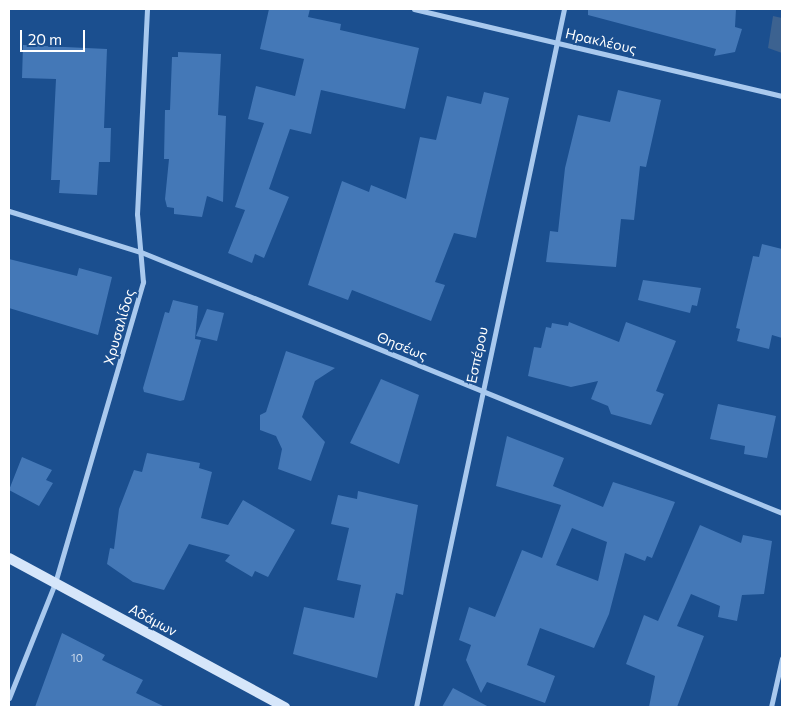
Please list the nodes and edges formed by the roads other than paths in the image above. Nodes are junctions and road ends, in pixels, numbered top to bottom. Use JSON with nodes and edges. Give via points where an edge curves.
{"nodes":[{"id":1,"x":147,"y":9,"type":"edge"},
{"id":2,"x":414,"y":9,"type":"edge"},
{"id":3,"x":564,"y":9,"type":"edge"},
{"id":4,"x":556,"y":43,"type":"junction"},
{"id":5,"x":782,"y":96,"type":"edge"},
{"id":6,"x":9,"y":211,"type":"edge"},
{"id":7,"x":141,"y":252,"type":"junction"},
{"id":8,"x":481,"y":391,"type":"junction"},
{"id":9,"x":782,"y":513,"type":"edge"},
{"id":10,"x":9,"y":558,"type":"edge"},
{"id":11,"x":55,"y":583,"type":"junction"},
{"id":12,"x":782,"y":658,"type":"edge"},
{"id":13,"x":9,"y":698,"type":"edge"},
{"id":14,"x":285,"y":707,"type":"edge"},
{"id":15,"x":416,"y":707,"type":"edge"},
{"id":16,"x":771,"y":707,"type":"edge"}],
"edges":[{"from":1,"to":7,"type":"street","name":"Χρυσαλίδος","via":[[137,214]]},
{"from":2,"to":4,"type":"street","name":"Ηρακλέους"},
{"from":3,"to":4,"type":"street","name":"Εσπέρου"},
{"from":4,"to":5,"type":"street","name":"Ηρακλέους"},
{"from":4,"to":8,"type":"street","name":"Εσπέρου"},
{"from":6,"to":7,"type":"street","name":"Θησέως"},
{"from":7,"to":8,"type":"street","name":"Θησέως"},
{"from":7,"to":11,"type":"street","name":"Χρυσαλίδος","via":[[139,302]]},
{"from":8,"to":9,"type":"street","name":"Θησέως"},
{"from":8,"to":15,"type":"street","name":"Εσπέρου"},
{"from":10,"to":11,"type":"street","name":"Αδάμων"},
{"from":11,"to":13,"type":"street","name":"Χρυσαλίδος"},
{"from":11,"to":14,"type":"street","name":"Αδάμων"},
{"from":12,"to":16,"type":"street"}]}
